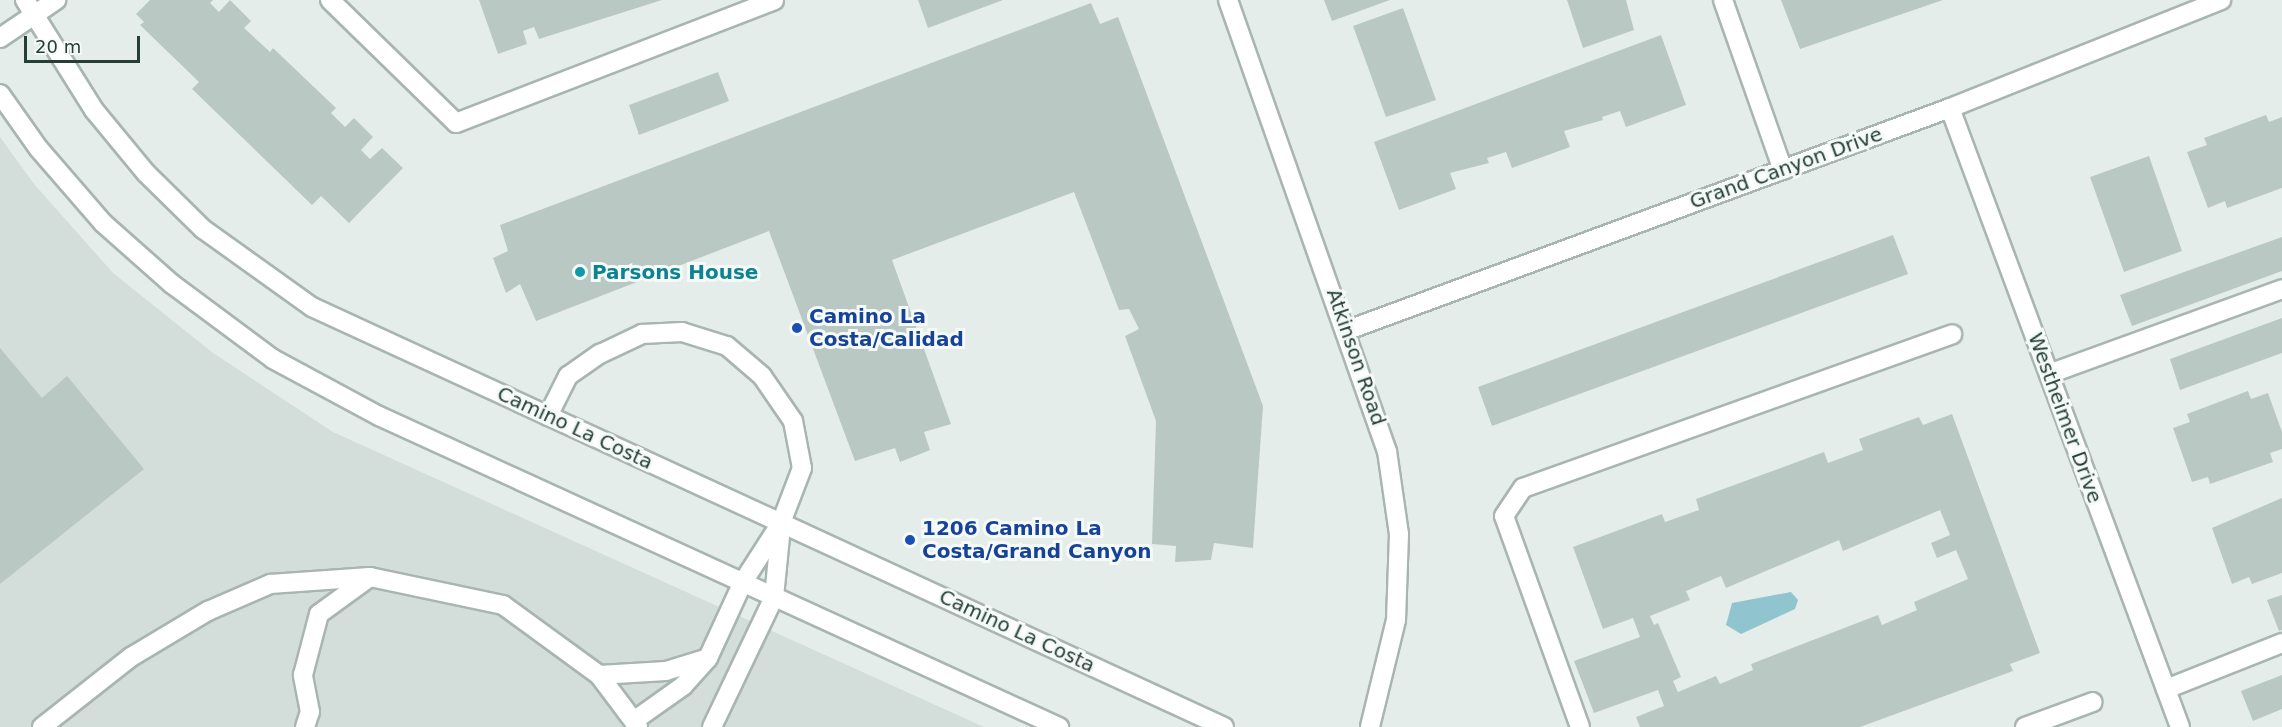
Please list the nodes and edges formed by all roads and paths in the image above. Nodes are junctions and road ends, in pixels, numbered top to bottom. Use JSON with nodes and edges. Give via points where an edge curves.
{"nodes":[{"id":1,"x":56,"y":0,"type":"edge"},
{"id":2,"x":330,"y":0,"type":"edge"},
{"id":3,"x":774,"y":0,"type":"edge"},
{"id":4,"x":1228,"y":0,"type":"edge"},
{"id":5,"x":1723,"y":0,"type":"edge"},
{"id":6,"x":2221,"y":0,"type":"edge"},
{"id":7,"x":30,"y":8,"type":"edge"},
{"id":8,"x":0,"y":38,"type":"edge"},
{"id":9,"x":0,"y":94,"type":"edge"},
{"id":10,"x":1950,"y":108,"type":"junction"},
{"id":11,"x":1783,"y":170,"type":"junction"},
{"id":12,"x":2282,"y":289,"type":"edge"},
{"id":13,"x":1348,"y":330,"type":"junction"},
{"id":14,"x":1952,"y":333,"type":"dead end"},
{"id":15,"x":2049,"y":374,"type":"junction"},
{"id":16,"x":548,"y":416,"type":"junction"},
{"id":17,"x":781,"y":523,"type":"junction"},
{"id":18,"x":370,"y":577,"type":"junction"},
{"id":19,"x":743,"y":582,"type":"junction"},
{"id":20,"x":774,"y":597,"type":"junction"},
{"id":21,"x":2282,"y":643,"type":"edge"},
{"id":22,"x":708,"y":658,"type":"junction"},
{"id":23,"x":599,"y":675,"type":"junction"},
{"id":24,"x":2166,"y":689,"type":"junction"},
{"id":25,"x":2092,"y":702,"type":"dead end"},
{"id":26,"x":637,"y":724,"type":"edge"},
{"id":27,"x":42,"y":727,"type":"edge"},
{"id":28,"x":305,"y":727,"type":"edge"},
{"id":29,"x":712,"y":727,"type":"edge"},
{"id":30,"x":1059,"y":727,"type":"edge"},
{"id":31,"x":1224,"y":727,"type":"edge"},
{"id":32,"x":1370,"y":727,"type":"edge"},
{"id":33,"x":1580,"y":727,"type":"edge"},
{"id":34,"x":2025,"y":727,"type":"edge"},
{"id":35,"x":2180,"y":727,"type":"edge"}],
"edges":[{"from":1,"to":7,"type":"street"},
{"from":2,"to":3,"type":"street","via":[[456,123]]},
{"from":4,"to":13,"type":"street","name":"Atkinson Road"},
{"from":5,"to":11,"type":"street"},
{"from":6,"to":10,"type":"street","name":"Grand Canyon Drive"},
{"from":7,"to":8,"type":"street"},
{"from":7,"to":16,"type":"street","name":"Camino La Costa","via":[[94,110],[146,173],[203,229],[312,307]]},
{"from":9,"to":19,"type":"street","via":[[39,149],[103,223],[172,284],[273,359],[379,416]]},
{"from":10,"to":11,"type":"street","name":"Grand Canyon Drive"},
{"from":10,"to":15,"type":"street","name":"Westheimer Drive"},
{"from":11,"to":13,"type":"street","name":"Grand Canyon Drive"},
{"from":12,"to":15,"type":"street"},
{"from":13,"to":32,"type":"street","name":"Atkinson Road","via":[[1387,451],[1399,534],[1396,620]]},
{"from":14,"to":33,"type":"street","via":[[1523,488],[1504,516]]},
{"from":15,"to":24,"type":"street","name":"Westheimer Drive"},
{"from":16,"to":17,"type":"street","name":"Camino La Costa"},
{"from":16,"to":17,"type":"street","via":[[568,376],[642,334],[682,332],[727,346],[762,376],[793,421],[802,468]]},
{"from":17,"to":19,"type":"street"},
{"from":17,"to":20,"type":"street"},
{"from":17,"to":31,"type":"street","name":"Camino La Costa"},
{"from":18,"to":23,"type":"street","via":[[503,605]]},
{"from":18,"to":27,"type":"street","via":[[270,584],[208,611],[131,657]]},
{"from":18,"to":28,"type":"street","via":[[319,614],[303,675],[310,712]]},
{"from":19,"to":20,"type":"street"},
{"from":19,"to":22,"type":"street"},
{"from":20,"to":29,"type":"street"},
{"from":20,"to":30,"type":"street"},
{"from":21,"to":24,"type":"street"},
{"from":22,"to":23,"type":"street","via":[[666,671]]},
{"from":22,"to":26,"type":"street","via":[[683,686]]},
{"from":23,"to":26,"type":"street"},
{"from":24,"to":35,"type":"street","name":"Westheimer Drive"},
{"from":25,"to":34,"type":"street"}]}
